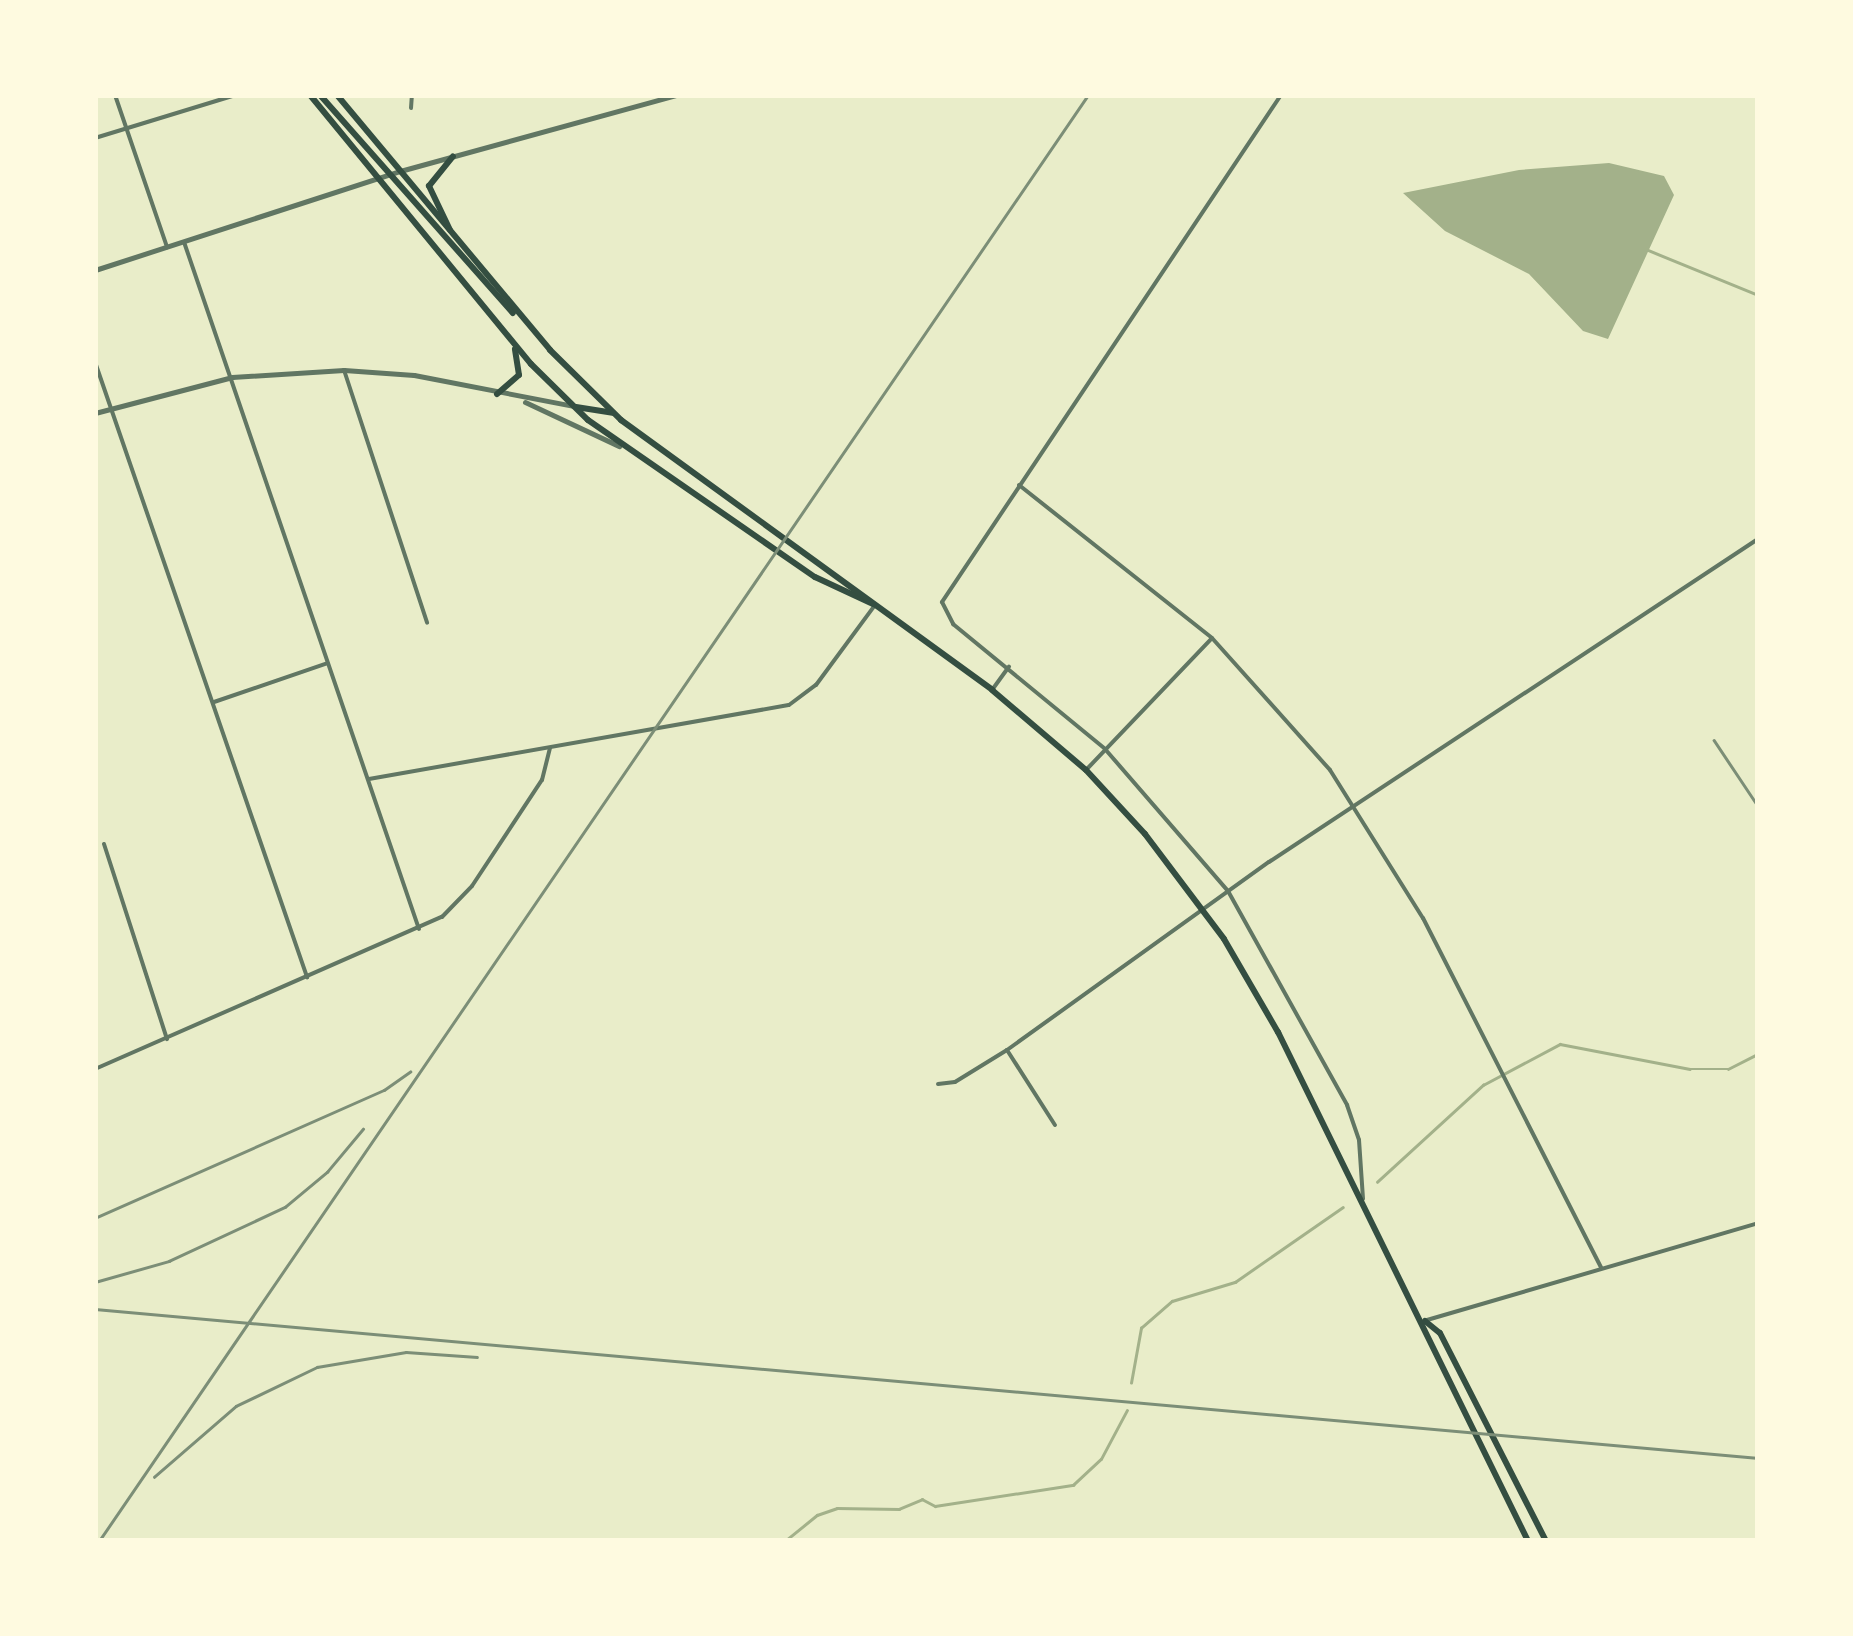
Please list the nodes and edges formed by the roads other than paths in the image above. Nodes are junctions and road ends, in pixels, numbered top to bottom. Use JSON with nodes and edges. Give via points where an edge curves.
{"nodes":[{"id":1,"x":116,"y":95,"type":"edge"},
{"id":2,"x":236,"y":95,"type":"edge"},
{"id":3,"x":310,"y":95,"type":"edge"},
{"id":4,"x":320,"y":95,"type":"edge"},
{"id":5,"x":337,"y":95,"type":"edge"},
{"id":6,"x":412,"y":95,"type":"edge"},
{"id":7,"x":676,"y":95,"type":"edge"},
{"id":8,"x":1281,"y":95,"type":"edge"},
{"id":9,"x":411,"y":108,"type":"dead end"},
{"id":10,"x":126,"y":128,"type":"junction"},
{"id":11,"x":95,"y":138,"type":"edge"},
{"id":12,"x":453,"y":156,"type":"junction"},
{"id":13,"x":400,"y":171,"type":"junction"},
{"id":14,"x":388,"y":175,"type":"junction"},
{"id":15,"x":378,"y":178,"type":"junction"},
{"id":16,"x":450,"y":231,"type":"junction"},
{"id":17,"x":184,"y":242,"type":"junction"},
{"id":18,"x":167,"y":247,"type":"junction"},
{"id":19,"x":95,"y":270,"type":"edge"},
{"id":20,"x":533,"y":330,"type":"junction"},
{"id":21,"x":513,"y":343,"type":"junction"},
{"id":22,"x":95,"y":362,"type":"edge"},
{"id":23,"x":344,"y":370,"type":"junction"},
{"id":24,"x":232,"y":377,"type":"junction"},
{"id":25,"x":497,"y":394,"type":"junction"},
{"id":26,"x":522,"y":401,"type":"junction"},
{"id":27,"x":573,"y":406,"type":"junction"},
{"id":28,"x":111,"y":408,"type":"junction"},
{"id":29,"x":95,"y":413,"type":"edge"},
{"id":30,"x":614,"y":414,"type":"junction"},
{"id":31,"x":619,"y":446,"type":"junction"},
{"id":32,"x":1017,"y":484,"type":"junction"},
{"id":33,"x":1758,"y":540,"type":"edge"},
{"id":34,"x":874,"y":605,"type":"junction"},
{"id":35,"x":427,"y":623,"type":"dead end"},
{"id":36,"x":1212,"y":638,"type":"junction"},
{"id":37,"x":328,"y":663,"type":"junction"},
{"id":38,"x":1010,"y":668,"type":"junction"},
{"id":39,"x":992,"y":690,"type":"junction"},
{"id":40,"x":213,"y":702,"type":"junction"},
{"id":41,"x":550,"y":748,"type":"junction"},
{"id":42,"x":1105,"y":749,"type":"junction"},
{"id":43,"x":1086,"y":770,"type":"junction"},
{"id":44,"x":368,"y":779,"type":"junction"},
{"id":45,"x":1353,"y":807,"type":"junction"},
{"id":46,"x":104,"y":844,"type":"dead end"},
{"id":47,"x":1228,"y":891,"type":"junction"},
{"id":48,"x":1203,"y":908,"type":"junction"},
{"id":49,"x":419,"y":929,"type":"junction"},
{"id":50,"x":307,"y":978,"type":"junction"},
{"id":51,"x":168,"y":1040,"type":"junction"},
{"id":52,"x":1008,"y":1050,"type":"junction"},
{"id":53,"x":95,"y":1068,"type":"edge"},
{"id":54,"x":938,"y":1084,"type":"dead end"},
{"id":55,"x":1055,"y":1124,"type":"dead end"},
{"id":56,"x":1363,"y":1199,"type":"junction"},
{"id":57,"x":1758,"y":1223,"type":"edge"},
{"id":58,"x":1601,"y":1267,"type":"junction"},
{"id":59,"x":1424,"y":1321,"type":"junction"},
{"id":60,"x":1528,"y":1541,"type":"edge"},
{"id":61,"x":1546,"y":1541,"type":"edge"}],
"edges":[{"from":1,"to":10,"type":"street"},
{"from":2,"to":10,"type":"street"},
{"from":3,"to":15,"type":"highway"},
{"from":4,"to":14,"type":"highway"},
{"from":5,"to":13,"type":"highway"},
{"from":6,"to":9,"type":"street"},
{"from":7,"to":12,"type":"street"},
{"from":8,"to":32,"type":"street"},
{"from":10,"to":11,"type":"street"},
{"from":10,"to":18,"type":"street"},
{"from":12,"to":13,"type":"street"},
{"from":12,"to":16,"type":"highway","via":[[429,186]]},
{"from":13,"to":14,"type":"street"},
{"from":13,"to":16,"type":"highway"},
{"from":14,"to":15,"type":"street"},
{"from":14,"to":20,"type":"highway","via":[[483,286]]},
{"from":15,"to":17,"type":"street"},
{"from":15,"to":21,"type":"highway"},
{"from":16,"to":20,"type":"highway"},
{"from":17,"to":18,"type":"street"},
{"from":17,"to":24,"type":"street"},
{"from":18,"to":19,"type":"street"},
{"from":20,"to":30,"type":"highway"},
{"from":21,"to":25,"type":"highway","via":[[519,375]]},
{"from":21,"to":27,"type":"highway"},
{"from":22,"to":28,"type":"street"},
{"from":23,"to":24,"type":"street"},
{"from":23,"to":25,"type":"street","via":[[414,374]]},
{"from":23,"to":35,"type":"street"},
{"from":24,"to":28,"type":"street"},
{"from":24,"to":37,"type":"street"},
{"from":25,"to":26,"type":"street"},
{"from":26,"to":27,"type":"street"},
{"from":26,"to":31,"type":"street"},
{"from":27,"to":30,"type":"highway"},
{"from":27,"to":31,"type":"highway"},
{"from":28,"to":29,"type":"street"},
{"from":28,"to":40,"type":"street"},
{"from":30,"to":34,"type":"highway"},
{"from":31,"to":34,"type":"highway","via":[[815,577]]},
{"from":32,"to":36,"type":"street"},
{"from":32,"to":38,"type":"street","via":[[942,602],[953,624]]},
{"from":33,"to":45,"type":"street"},
{"from":34,"to":39,"type":"highway"},
{"from":34,"to":41,"type":"street","via":[[816,685],[788,706]]},
{"from":36,"to":42,"type":"street"},
{"from":36,"to":45,"type":"street","via":[[1300,734]]},
{"from":37,"to":40,"type":"street"},
{"from":37,"to":44,"type":"street"},
{"from":38,"to":39,"type":"street"},
{"from":38,"to":42,"type":"street"},
{"from":39,"to":43,"type":"highway"},
{"from":40,"to":50,"type":"street"},
{"from":41,"to":44,"type":"street"},
{"from":41,"to":49,"type":"street","via":[[542,780],[472,886],[442,917]]},
{"from":42,"to":43,"type":"street"},
{"from":42,"to":47,"type":"street"},
{"from":43,"to":48,"type":"highway"},
{"from":44,"to":49,"type":"street"},
{"from":45,"to":47,"type":"street"},
{"from":45,"to":58,"type":"street","via":[[1423,918]]},
{"from":46,"to":51,"type":"street"},
{"from":47,"to":48,"type":"street"},
{"from":47,"to":56,"type":"street","via":[[1347,1105],[1359,1140]]},
{"from":48,"to":52,"type":"street"},
{"from":48,"to":56,"type":"highway","via":[[1261,1002]]},
{"from":49,"to":50,"type":"street"},
{"from":50,"to":51,"type":"street"},
{"from":51,"to":53,"type":"street"},
{"from":52,"to":54,"type":"street","via":[[955,1082]]},
{"from":52,"to":55,"type":"street"},
{"from":56,"to":59,"type":"highway"},
{"from":57,"to":58,"type":"street"},
{"from":58,"to":59,"type":"street"},
{"from":59,"to":60,"type":"highway","via":[[1427,1342]]},
{"from":59,"to":61,"type":"highway","via":[[1440,1334]]}]}
